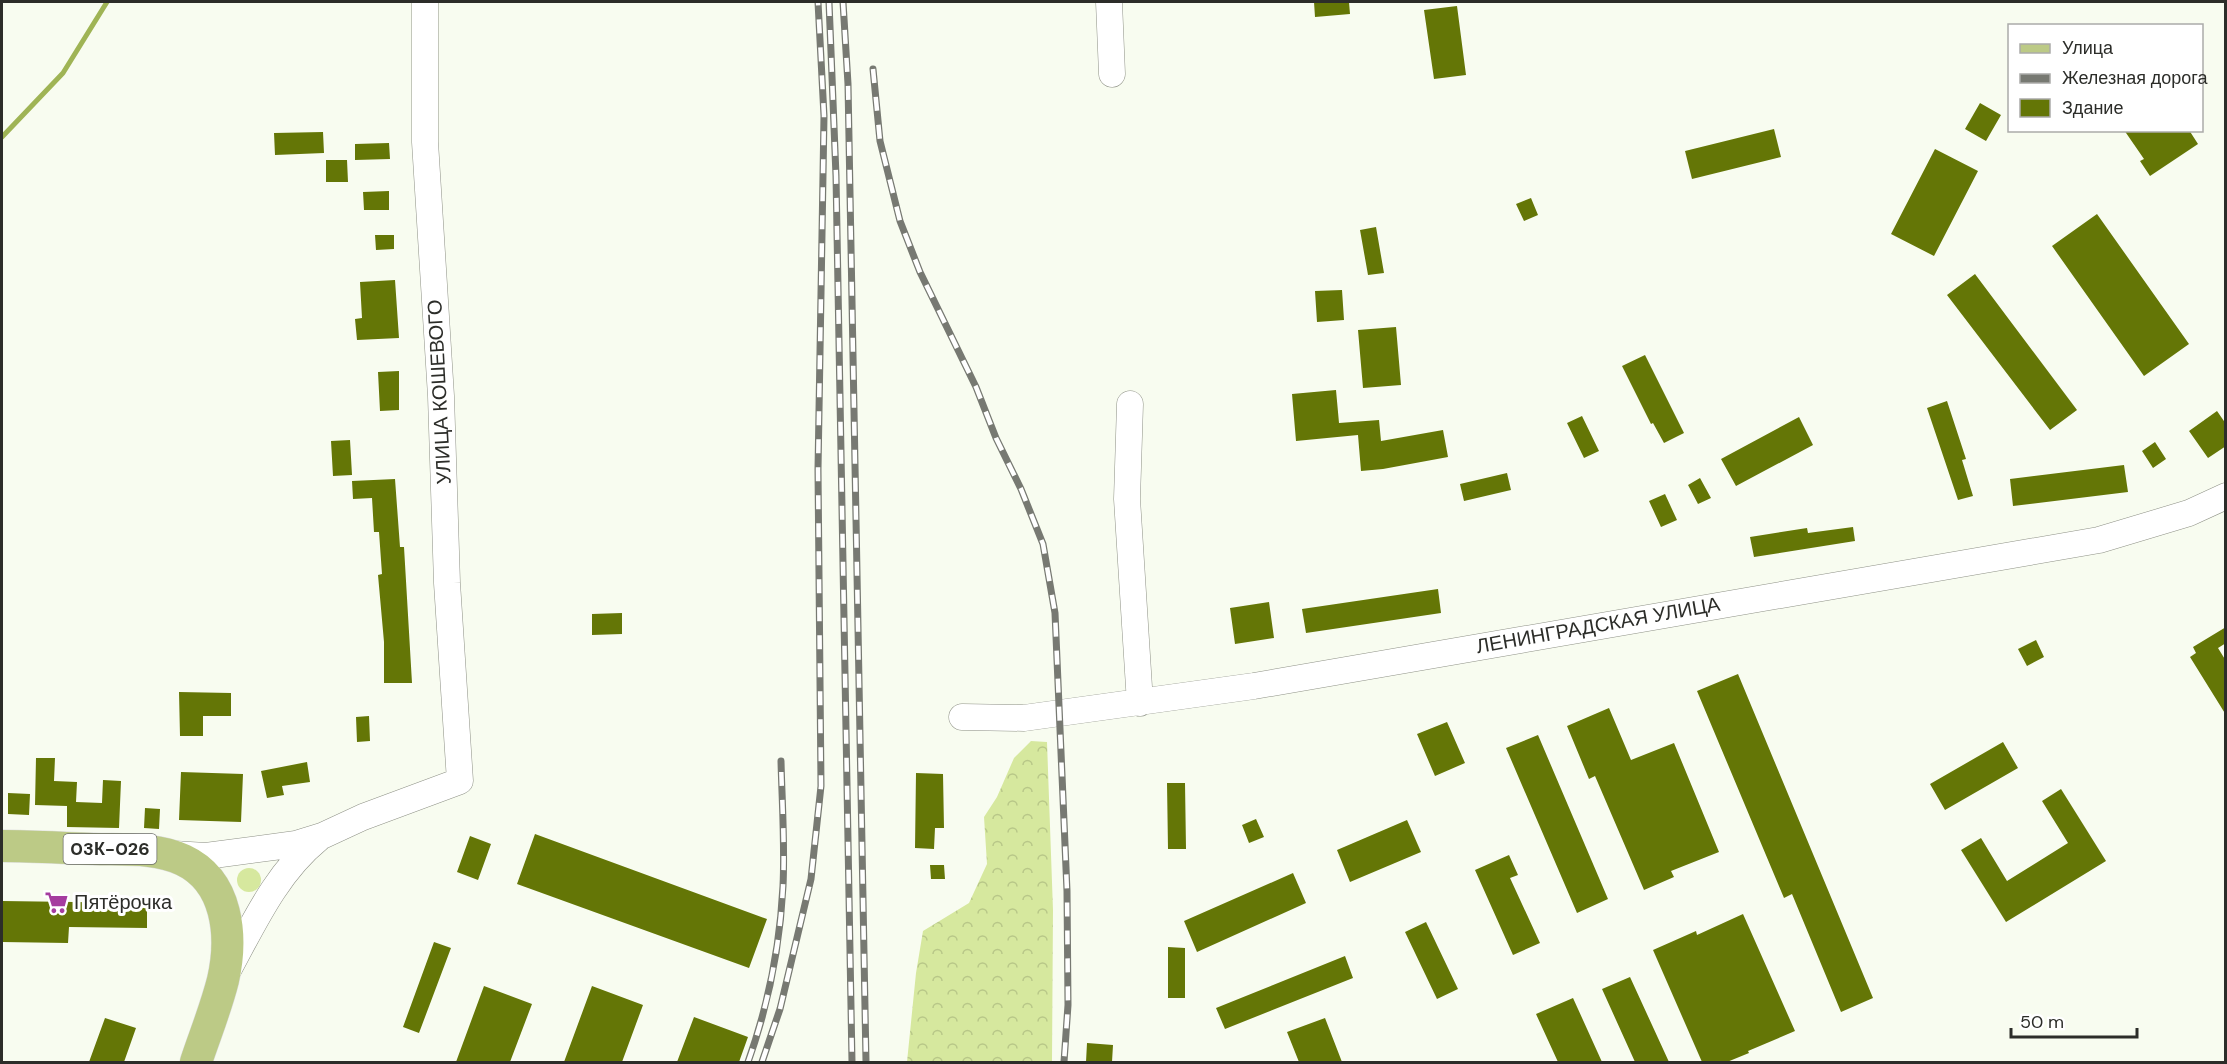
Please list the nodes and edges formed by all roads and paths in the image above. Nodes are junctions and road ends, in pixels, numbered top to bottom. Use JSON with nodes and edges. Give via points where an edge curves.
{"nodes":[{"id":1,"x":425,"y":2,"type":"edge"},
{"id":2,"x":1110,"y":2,"type":"edge"},
{"id":3,"x":1112,"y":74,"type":"dead end"},
{"id":4,"x":1130,"y":404,"type":"dead end"},
{"id":5,"x":2226,"y":496,"type":"edge"},
{"id":6,"x":1140,"y":703,"type":"junction"},
{"id":7,"x":962,"y":717,"type":"dead end"},
{"id":8,"x":322,"y":836,"type":"junction"},
{"id":9,"x":2,"y":846,"type":"edge"},
{"id":10,"x":163,"y":854,"type":"junction"},
{"id":11,"x":223,"y":979,"type":"junction"},
{"id":12,"x":196,"y":1062,"type":"edge"}],
"edges":[{"from":1,"to":8,"type":"street","name":"УЛИЦА КОШЕВОГО","via":[[425,142],[460,781]]},
{"from":2,"to":3,"type":"street"},
{"from":4,"to":6,"type":"street","via":[[1127,499]]},
{"from":5,"to":6,"type":"street","name":"ЛЕНИНГРАДСКАЯ УЛИЦА","via":[[2189,513],[2099,540]]},
{"from":6,"to":7,"type":"street","name":"ЛЕНИНГРАДСКАЯ УЛИЦА","via":[[1024,718]]},
{"from":8,"to":10,"type":"street","via":[[215,855]]},
{"from":8,"to":11,"type":"street","via":[[284,874]]},
{"from":9,"to":10,"type":"main road","number":"03К-026"},
{"from":10,"to":11,"type":"main road","number":"03К-026","via":[[183,860],[214,884],[227,932]]},
{"from":11,"to":12,"type":"main road","number":"03К-026"}]}
